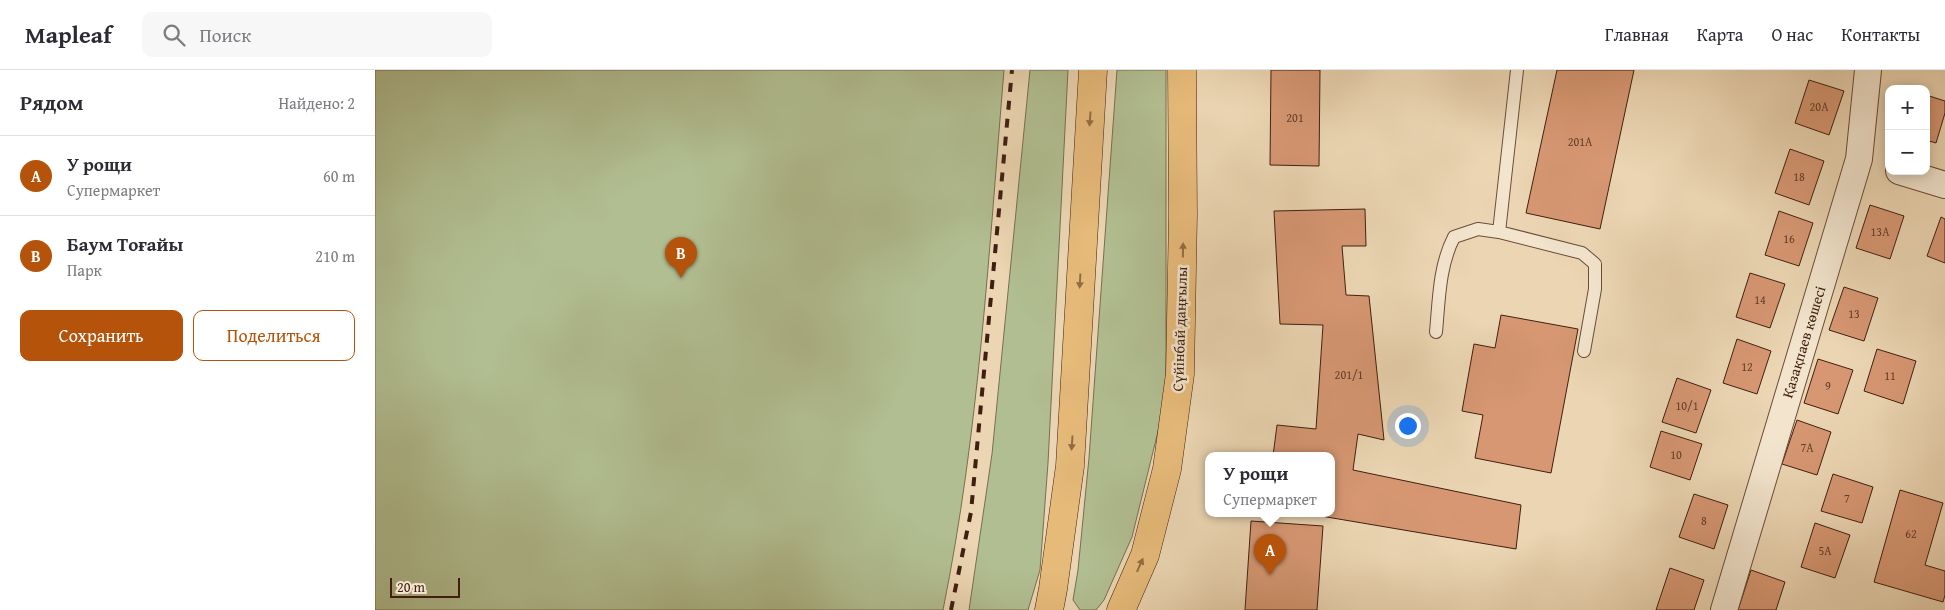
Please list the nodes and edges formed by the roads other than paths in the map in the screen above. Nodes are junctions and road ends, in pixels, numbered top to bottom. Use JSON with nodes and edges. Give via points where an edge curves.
{"nodes":[{"id":1,"x":1093,"y":70,"type":"edge"},
{"id":2,"x":1182,"y":70,"type":"edge"},
{"id":3,"x":1517,"y":70,"type":"edge"},
{"id":4,"x":1869,"y":70,"type":"edge"},
{"id":5,"x":1859,"y":159,"type":"junction"},
{"id":6,"x":1885,"y":167,"type":"edge"},
{"id":7,"x":1912,"y":175,"type":"edge"},
{"id":8,"x":1945,"y":185,"type":"edge"},
{"id":9,"x":1499,"y":232,"type":"junction"},
{"id":10,"x":1436,"y":332,"type":"dead end"},
{"id":11,"x":1583,"y":351,"type":"dead end"},
{"id":12,"x":1049,"y":610,"type":"edge"},
{"id":13,"x":1121,"y":610,"type":"edge"},
{"id":14,"x":1724,"y":610,"type":"edge"}],
"edges":[{"from":1,"to":12,"type":"main road","one_way":true,"via":[[1070,466]]},
{"from":13,"to":2,"type":"main road","name":"Сүйінбай даңғылы","one_way":true,"via":[[1145,555],[1167,469],[1180,374]]},
{"from":3,"to":9,"type":"lane"},
{"from":4,"to":5,"type":"street","name":"Қазақпаев көшесі"},
{"from":5,"to":6,"type":"street"},
{"from":5,"to":14,"type":"street","name":"Қазақпаев көшесі"},
{"from":7,"to":8,"type":"street"},
{"from":9,"to":10,"type":"lane","via":[[1478,229],[1454,237],[1446,252]]},
{"from":9,"to":11,"type":"lane","via":[[1582,253],[1595,264],[1595,289]]}]}
